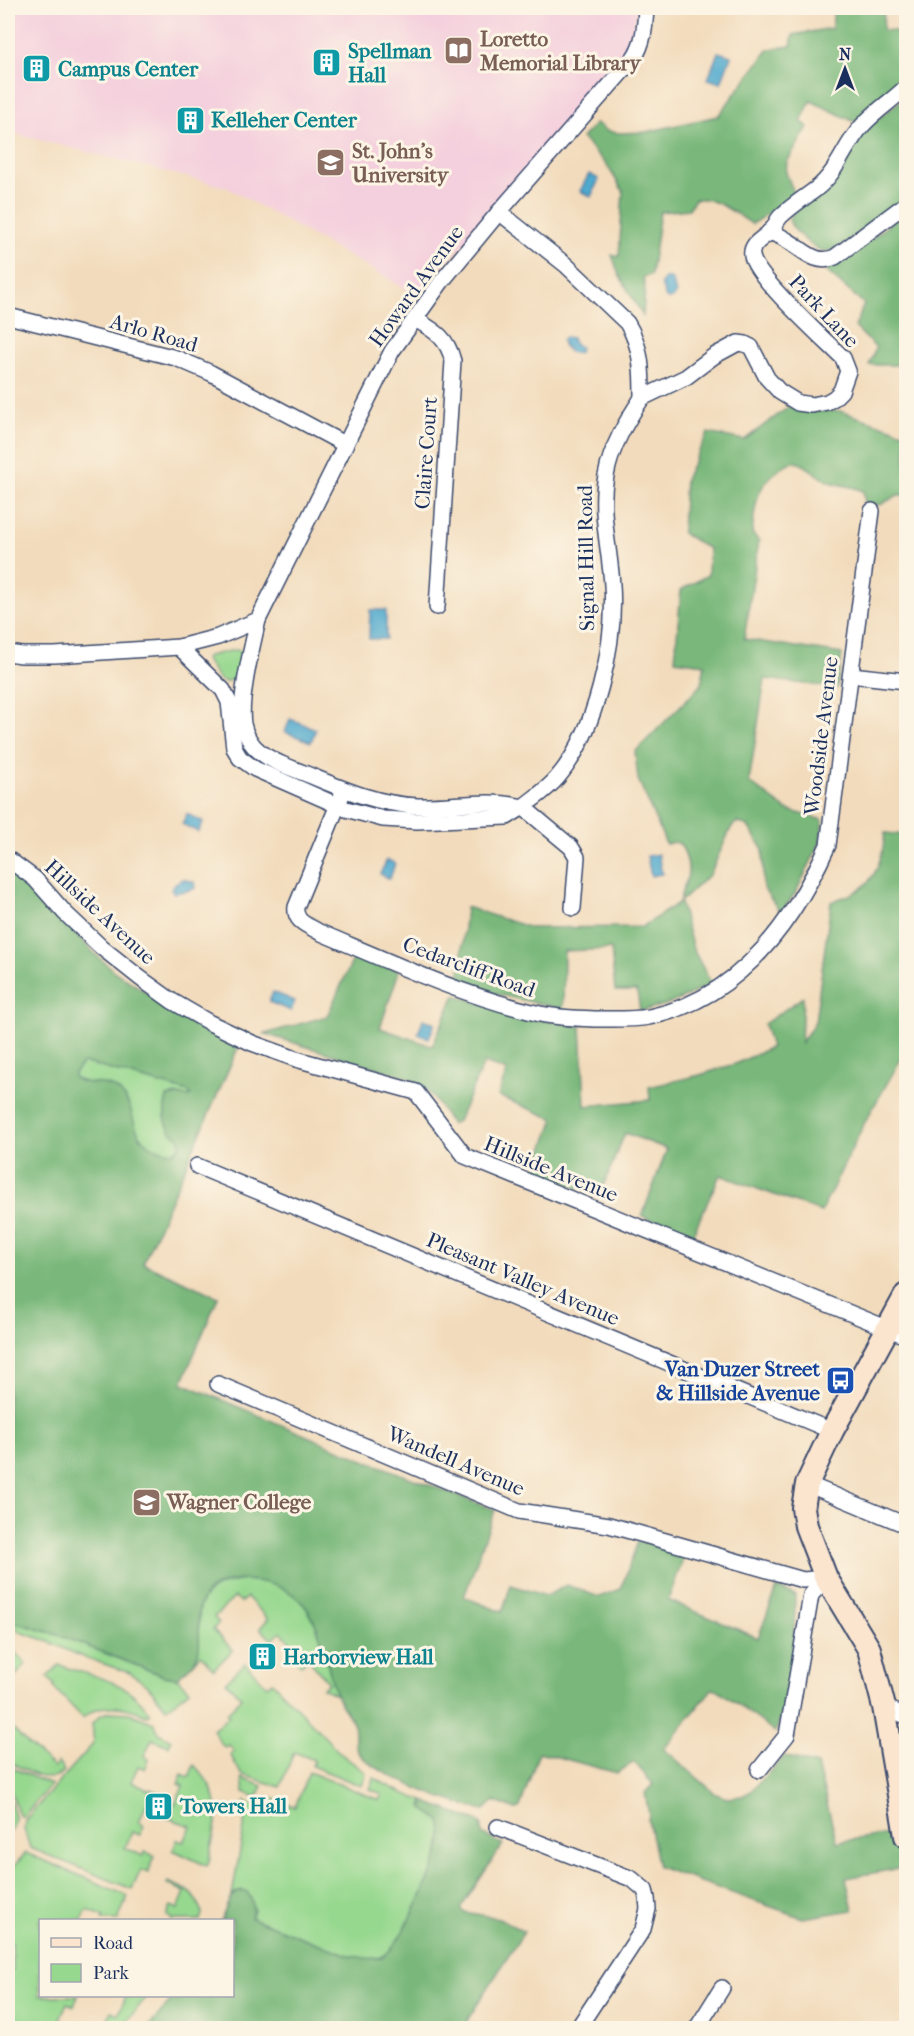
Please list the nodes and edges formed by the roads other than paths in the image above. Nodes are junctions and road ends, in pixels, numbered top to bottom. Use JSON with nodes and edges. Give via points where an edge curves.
{"nodes":[{"id":1,"x":646,"y":8,"type":"edge"},
{"id":2,"x":906,"y":87,"type":"edge"},
{"id":3,"x":906,"y":204,"type":"edge"},
{"id":4,"x":499,"y":212,"type":"junction"},
{"id":5,"x":769,"y":232,"type":"junction"},
{"id":6,"x":8,"y":316,"type":"edge"},
{"id":7,"x":415,"y":319,"type":"junction"},
{"id":8,"x":642,"y":398,"type":"junction"},
{"id":9,"x":344,"y":444,"type":"junction"},
{"id":10,"x":872,"y":511,"type":"dead end"},
{"id":11,"x":437,"y":608,"type":"dead end"},
{"id":12,"x":258,"y":620,"type":"junction"},
{"id":13,"x":179,"y":647,"type":"junction"},
{"id":14,"x":8,"y":653,"type":"edge"},
{"id":15,"x":851,"y":675,"type":"junction"},
{"id":16,"x":906,"y":681,"type":"edge"},
{"id":17,"x":237,"y":711,"type":"junction"},
{"id":18,"x":344,"y":789,"type":"junction"},
{"id":19,"x":338,"y":805,"type":"junction"},
{"id":20,"x":523,"y":807,"type":"junction"},
{"id":21,"x":406,"y":813,"type":"junction"},
{"id":22,"x":8,"y":859,"type":"edge"},
{"id":23,"x":573,"y":908,"type":"dead end"},
{"id":24,"x":764,"y":950,"type":"joint"},
{"id":25,"x":197,"y":1166,"type":"dead end"},
{"id":26,"x":906,"y":1295,"type":"edge"},
{"id":27,"x":897,"y":1333,"type":"edge"},
{"id":28,"x":218,"y":1383,"type":"dead end"},
{"id":29,"x":832,"y":1431,"type":"junction"},
{"id":30,"x":807,"y":1484,"type":"junction"},
{"id":31,"x":906,"y":1525,"type":"edge"},
{"id":32,"x":826,"y":1578,"type":"junction"},
{"id":33,"x":884,"y":1707,"type":"junction"},
{"id":34,"x":906,"y":1716,"type":"edge"},
{"id":35,"x":759,"y":1770,"type":"dead end"},
{"id":36,"x":498,"y":1827,"type":"dead end"},
{"id":37,"x":906,"y":1836,"type":"edge"},
{"id":38,"x":722,"y":1988,"type":"dead end"},
{"id":39,"x":578,"y":2028,"type":"edge"},
{"id":40,"x":698,"y":2028,"type":"edge"}],
"edges":[{"from":1,"to":4,"type":"street","name":"Howard Avenue","via":[[639,51]]},
{"from":2,"to":5,"type":"street","name":"Park Lane","via":[[860,128],[823,183],[780,217]]},
{"from":3,"to":5,"type":"street","via":[[828,261],[819,260]]},
{"from":4,"to":7,"type":"street","name":"Howard Avenue"},
{"from":4,"to":8,"type":"street","via":[[566,265],[627,323],[642,362]]},
{"from":5,"to":8,"type":"street","name":"Park Lane","via":[[752,248],[753,261],[783,298],[843,358],[848,371],[841,391],[827,402],[798,403],[767,378],[751,347],[738,344],[686,377]]},
{"from":6,"to":9,"type":"street","name":"Arlo Road","via":[[177,358]]},
{"from":7,"to":9,"type":"street","name":"Howard Avenue","via":[[392,351]]},
{"from":7,"to":11,"type":"street","name":"Claire Court","via":[[447,342],[453,361]]},
{"from":8,"to":20,"type":"street","name":"Signal Hill Road","via":[[623,427],[606,477],[611,626],[592,718],[573,757],[556,779]]},
{"from":9,"to":12,"type":"street","name":"Howard Avenue"},
{"from":10,"to":15,"type":"street","name":"Woodside Avenue"},
{"from":12,"to":13,"type":"street","via":[[218,637]]},
{"from":12,"to":17,"type":"street","name":"Howard Avenue"},
{"from":13,"to":14,"type":"street","via":[[55,655]]},
{"from":13,"to":17,"type":"street","via":[[223,690]]},
{"from":15,"to":16,"type":"street"},
{"from":15,"to":24,"type":"street","name":"Woodside Avenue","via":[[828,845],[806,889]]},
{"from":17,"to":18,"type":"street","via":[[257,750],[274,761]]},
{"from":17,"to":19,"type":"street","via":[[232,735],[234,748],[247,765]]},
{"from":18,"to":19,"type":"street"},
{"from":18,"to":21,"type":"street","via":[[389,803]]},
{"from":19,"to":21,"type":"street","via":[[368,816]]},
{"from":19,"to":24,"type":"street","name":"Cedarcliff Road","via":[[296,907],[298,920],[468,994],[538,1014],[571,1018],[649,1017],[718,990]]},
{"from":20,"to":21,"type":"street","via":[[508,803]]},
{"from":20,"to":23,"type":"street","via":[[571,847],[577,857]]},
{"from":22,"to":27,"type":"street","name":"Hillside Avenue","via":[[35,879],[101,947],[172,1001],[210,1023],[296,1059],[416,1092],[465,1156]]},
{"from":25,"to":29,"type":"street","name":"Pleasant Valley Avenue"},
{"from":26,"to":27,"type":"main road"},
{"from":27,"to":29,"type":"main road"},
{"from":28,"to":32,"type":"street","name":"Wandell Avenue","via":[[519,1511],[609,1525],[803,1580]]},
{"from":29,"to":30,"type":"main road"},
{"from":30,"to":31,"type":"street"},
{"from":30,"to":32,"type":"main road","via":[[803,1508],[806,1526]]},
{"from":32,"to":33,"type":"main road","via":[[869,1649]]},
{"from":32,"to":35,"type":"street","via":[[811,1595],[788,1735]]},
{"from":33,"to":34,"type":"street"},
{"from":33,"to":37,"type":"main road"},
{"from":36,"to":39,"type":"street","via":[[632,1879],[645,1890],[648,1909],[642,1929]]},
{"from":38,"to":40,"type":"street"}]}
